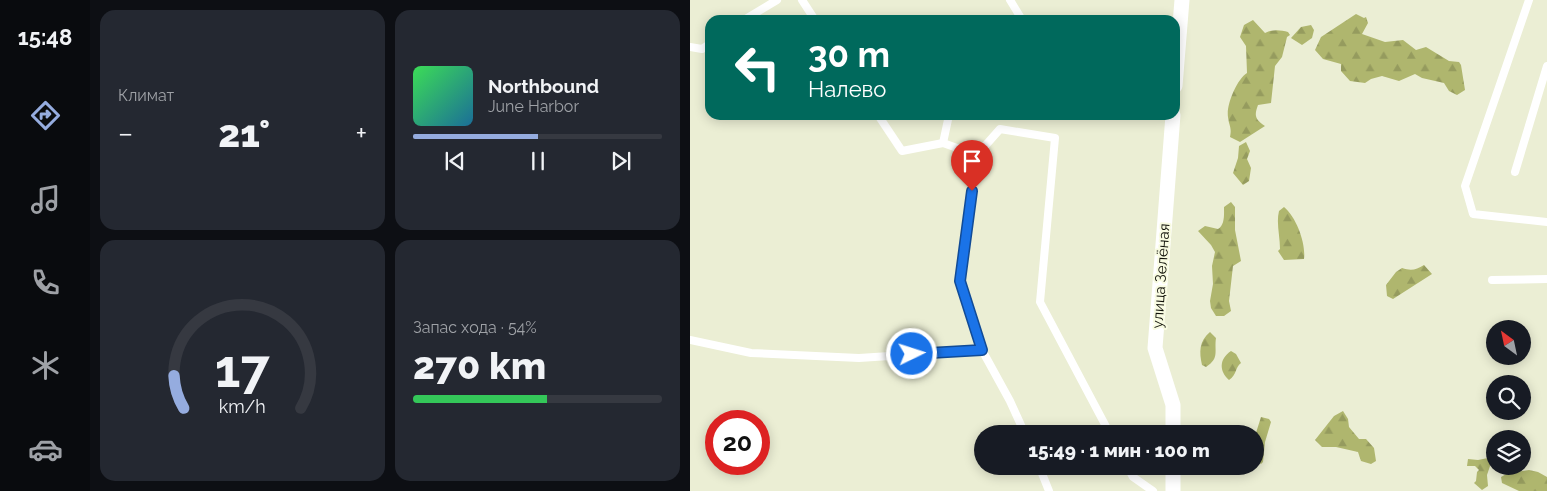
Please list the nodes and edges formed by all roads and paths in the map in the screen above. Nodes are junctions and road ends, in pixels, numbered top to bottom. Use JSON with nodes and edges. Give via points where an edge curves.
{"nodes":[{"id":1,"x":777,"y":0,"type":"edge"},
{"id":2,"x":802,"y":0,"type":"edge"},
{"id":3,"x":1010,"y":0,"type":"edge"},
{"id":4,"x":1182,"y":0,"type":"edge"},
{"id":5,"x":1529,"y":0,"type":"edge"},
{"id":6,"x":752,"y":15,"type":"edge"},
{"id":7,"x":812,"y":15,"type":"edge"},
{"id":8,"x":1019,"y":15,"type":"edge"},
{"id":9,"x":1180,"y":25,"type":"edge"},
{"id":10,"x":690,"y":47,"type":"edge"},
{"id":11,"x":705,"y":47,"type":"edge"},
{"id":12,"x":1547,"y":66,"type":"edge"},
{"id":13,"x":881,"y":120,"type":"edge"},
{"id":14,"x":948,"y":120,"type":"edge"},
{"id":15,"x":1173,"y":120,"type":"edge"},
{"id":16,"x":943,"y":143,"type":"junction"},
{"id":17,"x":977,"y":155,"type":"junction"},
{"id":18,"x":1515,"y":172,"type":"dead end"},
{"id":19,"x":1547,"y":222,"type":"edge"},
{"id":20,"x":1547,"y":279,"type":"edge"},
{"id":21,"x":1492,"y":280,"type":"dead end"},
{"id":22,"x":690,"y":340,"type":"edge"},
{"id":23,"x":982,"y":350,"type":"junction"},
{"id":24,"x":1021,"y":425,"type":"edge"},
{"id":25,"x":1105,"y":425,"type":"edge"},
{"id":26,"x":1173,"y":425,"type":"edge"},
{"id":27,"x":1043,"y":475,"type":"edge"},
{"id":28,"x":1132,"y":475,"type":"edge"},
{"id":29,"x":1173,"y":475,"type":"edge"},
{"id":30,"x":1049,"y":491,"type":"edge"},
{"id":31,"x":1153,"y":491,"type":"edge"},
{"id":32,"x":1173,"y":491,"type":"edge"}],
"edges":[{"from":1,"to":6,"type":"lane"},
{"from":2,"to":7,"type":"lane"},
{"from":3,"to":8,"type":"lane"},
{"from":4,"to":9,"type":"street"},
{"from":5,"to":19,"type":"lane","via":[[1465,186],[1472,214]]},
{"from":10,"to":11,"type":"lane"},
{"from":12,"to":18,"type":"lane"},
{"from":13,"to":16,"type":"lane","via":[[902,151]]},
{"from":14,"to":16,"type":"lane"},
{"from":15,"to":26,"type":"street","name":"улица Зелёная","via":[[1155,348],[1173,405]]},
{"from":16,"to":17,"type":"lane"},
{"from":17,"to":23,"type":"lane","via":[[960,281]]},
{"from":17,"to":25,"type":"lane","via":[[1000,129],[1055,138],[1040,302]]},
{"from":20,"to":21,"type":"lane"},
{"from":22,"to":23,"type":"lane","via":[[751,353],[859,358]]},
{"from":23,"to":24,"type":"lane"},
{"from":27,"to":30,"type":"lane"},
{"from":28,"to":31,"type":"lane"},
{"from":29,"to":32,"type":"street"}]}
